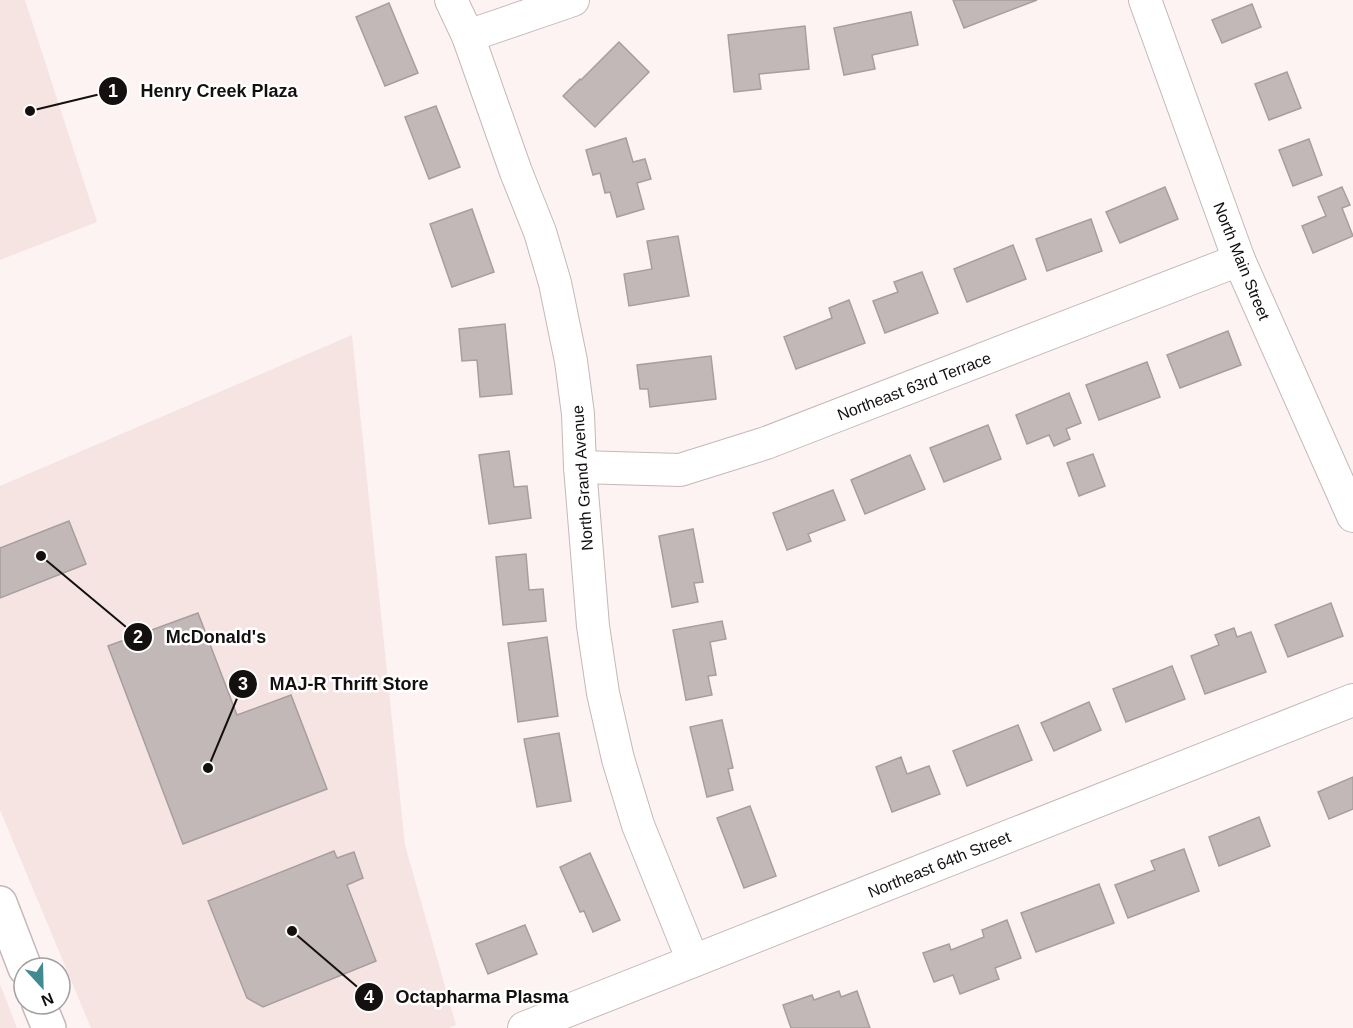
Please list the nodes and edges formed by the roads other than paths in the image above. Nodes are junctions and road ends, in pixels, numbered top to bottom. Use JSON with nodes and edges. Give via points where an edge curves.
{"nodes":[{"id":1,"x":451,"y":0,"type":"edge"},
{"id":2,"x":573,"y":0,"type":"edge"},
{"id":3,"x":1145,"y":0,"type":"edge"},
{"id":4,"x":468,"y":36,"type":"junction"},
{"id":5,"x":1239,"y":260,"type":"junction"},
{"id":6,"x":580,"y":466,"type":"junction"},
{"id":7,"x":1353,"y":516,"type":"edge"},
{"id":8,"x":1353,"y":700,"type":"edge"},
{"id":9,"x":0,"y":903,"type":"edge"},
{"id":10,"x":20,"y":956,"type":"edge"},
{"id":11,"x":693,"y":961,"type":"junction"},
{"id":12,"x":524,"y":1028,"type":"edge"}],
"edges":[{"from":1,"to":4,"type":"street","name":"North Grand Avenue"},
{"from":2,"to":4,"type":"street"},
{"from":3,"to":5,"type":"street","name":"North Main Street"},
{"from":4,"to":6,"type":"street","name":"North Grand Avenue","via":[[555,283],[571,361]]},
{"from":5,"to":6,"type":"street","name":"Northeast 63rd Terrace","via":[[756,447],[680,470]]},
{"from":5,"to":7,"type":"street","name":"North Main Street"},
{"from":6,"to":11,"type":"street","name":"North Grand Avenue","via":[[593,626],[618,759],[638,825]]},
{"from":8,"to":11,"type":"street","name":"Northeast 64th Street"},
{"from":9,"to":10,"type":"main road"},
{"from":11,"to":12,"type":"street","name":"Northeast 64th Street"}]}
